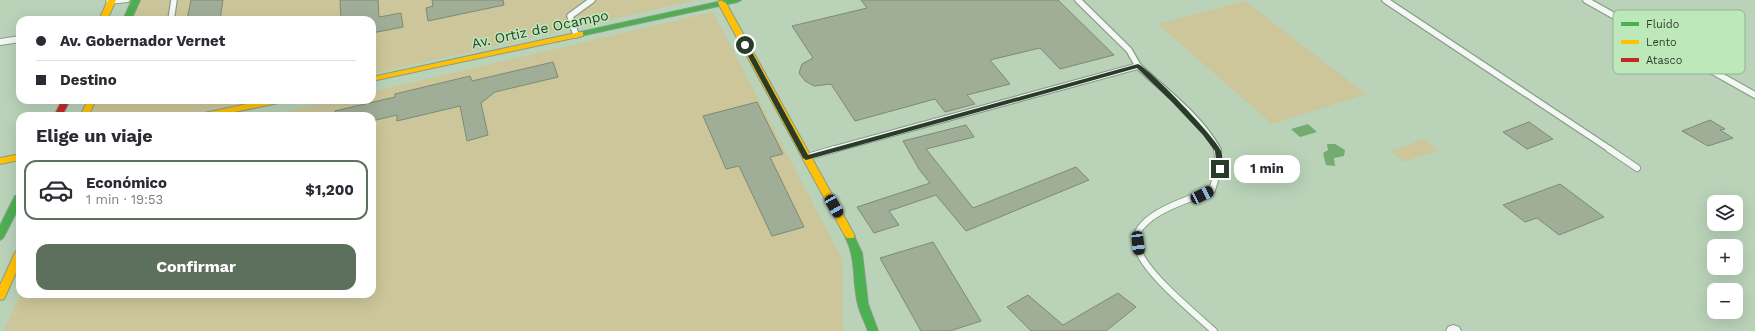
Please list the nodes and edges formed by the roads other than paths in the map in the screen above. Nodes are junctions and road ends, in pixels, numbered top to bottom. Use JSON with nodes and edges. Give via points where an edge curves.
{"nodes":[{"id":1,"x":125,"y":0,"type":"edge"},
{"id":2,"x":136,"y":0,"type":"edge"},
{"id":3,"x":174,"y":0,"type":"edge"},
{"id":4,"x":592,"y":0,"type":"edge"},
{"id":5,"x":737,"y":0,"type":"edge"},
{"id":6,"x":1078,"y":0,"type":"edge"},
{"id":7,"x":1385,"y":0,"type":"edge"},
{"id":8,"x":1586,"y":0,"type":"edge"},
{"id":9,"x":112,"y":1,"type":"edge"},
{"id":10,"x":722,"y":3,"type":"junction"},
{"id":11,"x":1613,"y":15,"type":"edge"},
{"id":12,"x":105,"y":16,"type":"edge"},
{"id":13,"x":129,"y":16,"type":"edge"},
{"id":14,"x":172,"y":16,"type":"edge"},
{"id":15,"x":576,"y":35,"type":"junction"},
{"id":16,"x":16,"y":40,"type":"edge"},
{"id":17,"x":0,"y":42,"type":"edge"},
{"id":18,"x":1138,"y":66,"type":"junction"},
{"id":19,"x":1718,"y":74,"type":"edge"},
{"id":20,"x":376,"y":79,"type":"edge"},
{"id":21,"x":1755,"y":95,"type":"edge"},
{"id":22,"x":260,"y":104,"type":"edge"},
{"id":23,"x":222,"y":112,"type":"edge"},
{"id":24,"x":16,"y":158,"type":"edge"},
{"id":25,"x":806,"y":158,"type":"junction"},
{"id":26,"x":0,"y":161,"type":"edge"},
{"id":27,"x":1636,"y":168,"type":"dead end"},
{"id":28,"x":16,"y":204,"type":"edge"},
{"id":29,"x":0,"y":236,"type":"edge"},
{"id":30,"x":16,"y":262,"type":"edge"},
{"id":31,"x":0,"y":296,"type":"edge"},
{"id":32,"x":873,"y":331,"type":"edge"},
{"id":33,"x":1214,"y":331,"type":"edge"}],
"edges":[{"from":1,"to":9,"type":"street"},
{"from":2,"to":13,"type":"street"},
{"from":3,"to":14,"type":"lane"},
{"from":4,"to":15,"type":"lane","via":[[570,16]]},
{"from":5,"to":10,"type":"street","name":"Av. Ortiz de Ocampo"},
{"from":6,"to":18,"type":"lane","via":[[1129,50]]},
{"from":7,"to":27,"type":"lane"},
{"from":8,"to":11,"type":"lane"},
{"from":9,"to":12,"type":"street"},
{"from":10,"to":15,"type":"street","name":"Av. Ortiz de Ocampo"},
{"from":10,"to":25,"type":"street"},
{"from":15,"to":20,"type":"street","name":"Av. Ortiz de Ocampo"},
{"from":16,"to":17,"type":"street"},
{"from":18,"to":25,"type":"lane"},
{"from":18,"to":33,"type":"lane","via":[[1175,100],[1218,150],[1220,169],[1212,190],[1163,210],[1142,224],[1136,234],[1139,252],[1152,270]]},
{"from":19,"to":21,"type":"lane"},
{"from":22,"to":23,"type":"street"},
{"from":24,"to":26,"type":"street"},
{"from":25,"to":32,"type":"street","via":[[855,244],[863,304]]},
{"from":28,"to":29,"type":"street"},
{"from":30,"to":31,"type":"street"}]}
